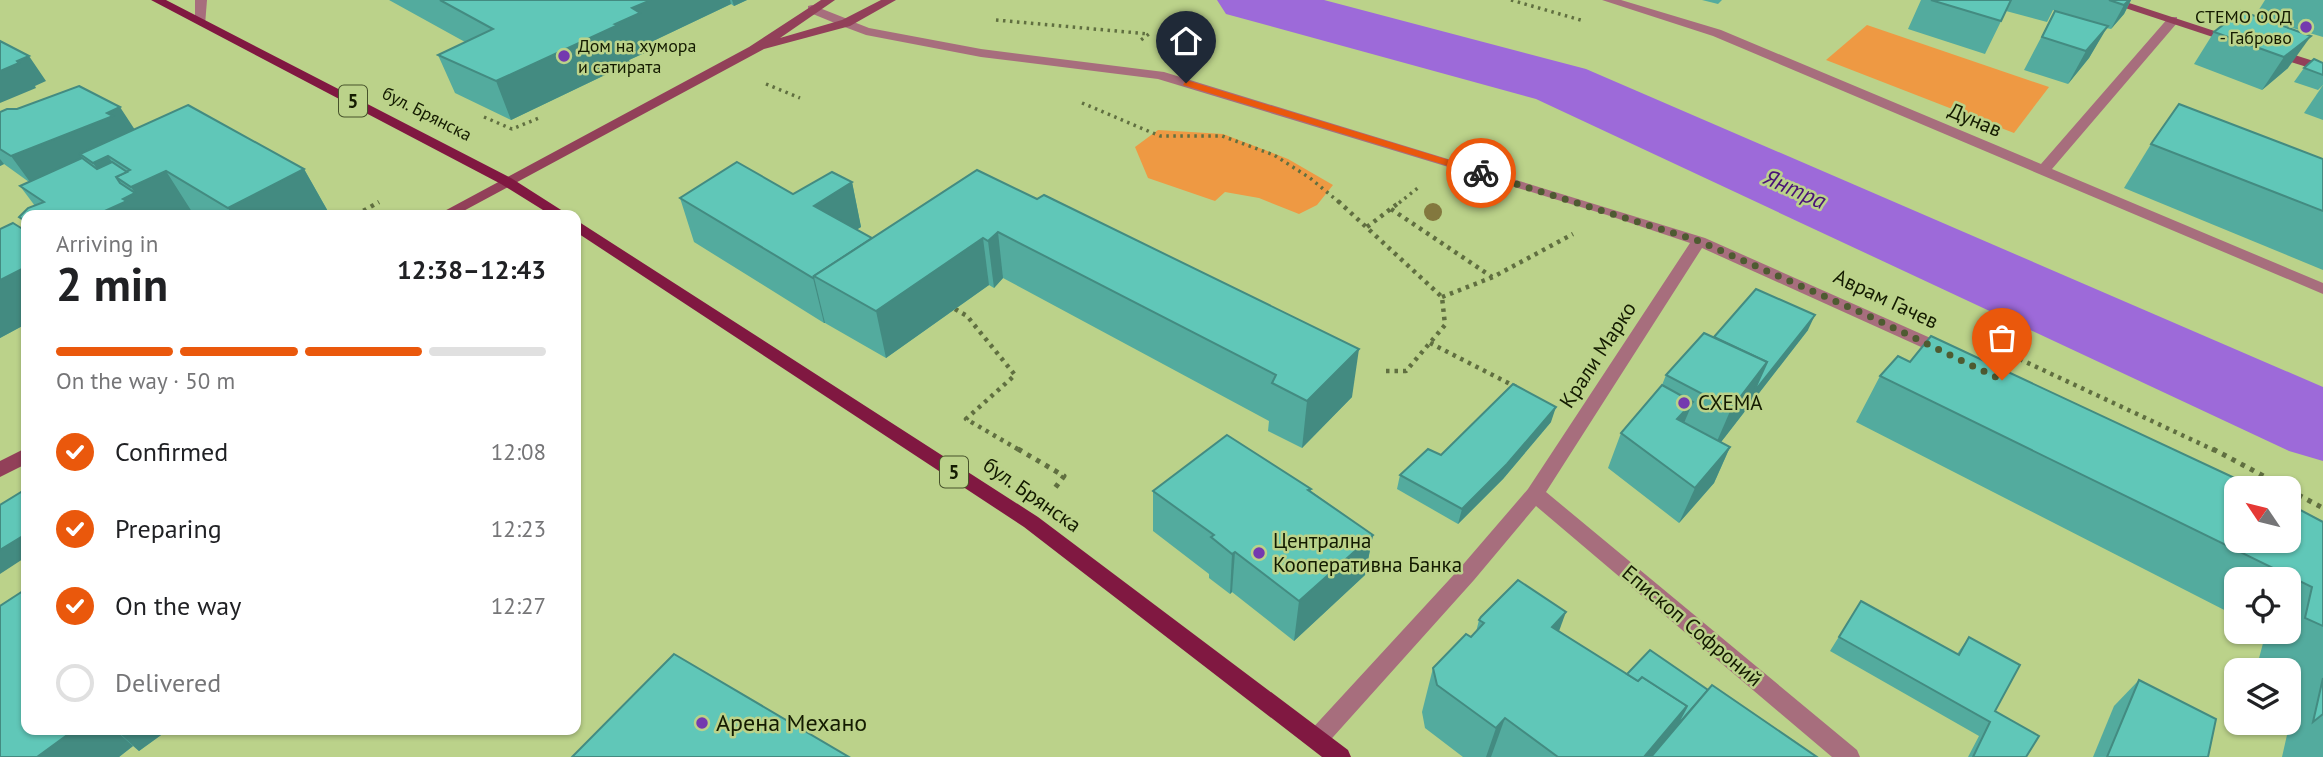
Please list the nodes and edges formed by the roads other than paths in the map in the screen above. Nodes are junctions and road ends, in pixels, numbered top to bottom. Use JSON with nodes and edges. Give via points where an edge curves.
{"nodes":[{"id":1,"x":157,"y":0,"type":"edge"},
{"id":2,"x":201,"y":0,"type":"edge"},
{"id":3,"x":829,"y":0,"type":"edge"},
{"id":4,"x":890,"y":0,"type":"edge"},
{"id":5,"x":1608,"y":0,"type":"edge"},
{"id":6,"x":2107,"y":0,"type":"edge"},
{"id":7,"x":812,"y":9,"type":"junction"},
{"id":8,"x":2173,"y":20,"type":"junction"},
{"id":9,"x":201,"y":22,"type":"junction"},
{"id":10,"x":846,"y":23,"type":"junction"},
{"id":11,"x":754,"y":50,"type":"junction"},
{"id":12,"x":2323,"y":68,"type":"edge"},
{"id":13,"x":2043,"y":172,"type":"junction"},
{"id":14,"x":506,"y":181,"type":"junction"},
{"id":15,"x":454,"y":210,"type":"edge"},
{"id":16,"x":553,"y":210,"type":"edge"},
{"id":17,"x":581,"y":228,"type":"edge"},
{"id":18,"x":1699,"y":241,"type":"junction"},
{"id":19,"x":2323,"y":289,"type":"edge"},
{"id":20,"x":1968,"y":362,"type":"edge"},
{"id":21,"x":21,"y":458,"type":"edge"},
{"id":22,"x":0,"y":470,"type":"edge"},
{"id":23,"x":1535,"y":494,"type":"junction"},
{"id":24,"x":1317,"y":739,"type":"junction"},
{"id":25,"x":1340,"y":757,"type":"edge"},
{"id":26,"x":1849,"y":757,"type":"edge"}],
"edges":[{"from":1,"to":9,"type":"main road","name":"бул. Брянска","number":"5"},
{"from":2,"to":9,"type":"street"},
{"from":3,"to":7,"type":"street"},
{"from":4,"to":10,"type":"street"},
{"from":5,"to":13,"type":"street","name":"Дунав","via":[[1717,33]]},
{"from":6,"to":8,"type":"street"},
{"from":7,"to":10,"type":"street"},
{"from":7,"to":11,"type":"street"},
{"from":8,"to":12,"type":"street"},
{"from":8,"to":13,"type":"street"},
{"from":9,"to":14,"type":"main road","name":"бул. Брянска","number":"5"},
{"from":10,"to":11,"type":"street"},
{"from":10,"to":18,"type":"street","name":"Аврам Гачев","via":[[866,31],[981,52],[1159,75]]},
{"from":11,"to":14,"type":"street"},
{"from":13,"to":19,"type":"street","name":"Дунав"},
{"from":14,"to":15,"type":"street"},
{"from":14,"to":16,"type":"main road","name":"бул. Брянска","number":"5"},
{"from":17,"to":24,"type":"main road","name":"бул. Брянска","number":"5","via":[[1031,522]]},
{"from":18,"to":20,"type":"street","name":"Аврам Гачев"},
{"from":18,"to":23,"type":"street","name":"Крали Марко"},
{"from":21,"to":22,"type":"street"},
{"from":23,"to":24,"type":"street","name":"Крали Марко"},
{"from":23,"to":26,"type":"street","name":"Епископ Софроний"},
{"from":24,"to":25,"type":"main road","name":"бул. Брянска","number":"5"}]}
